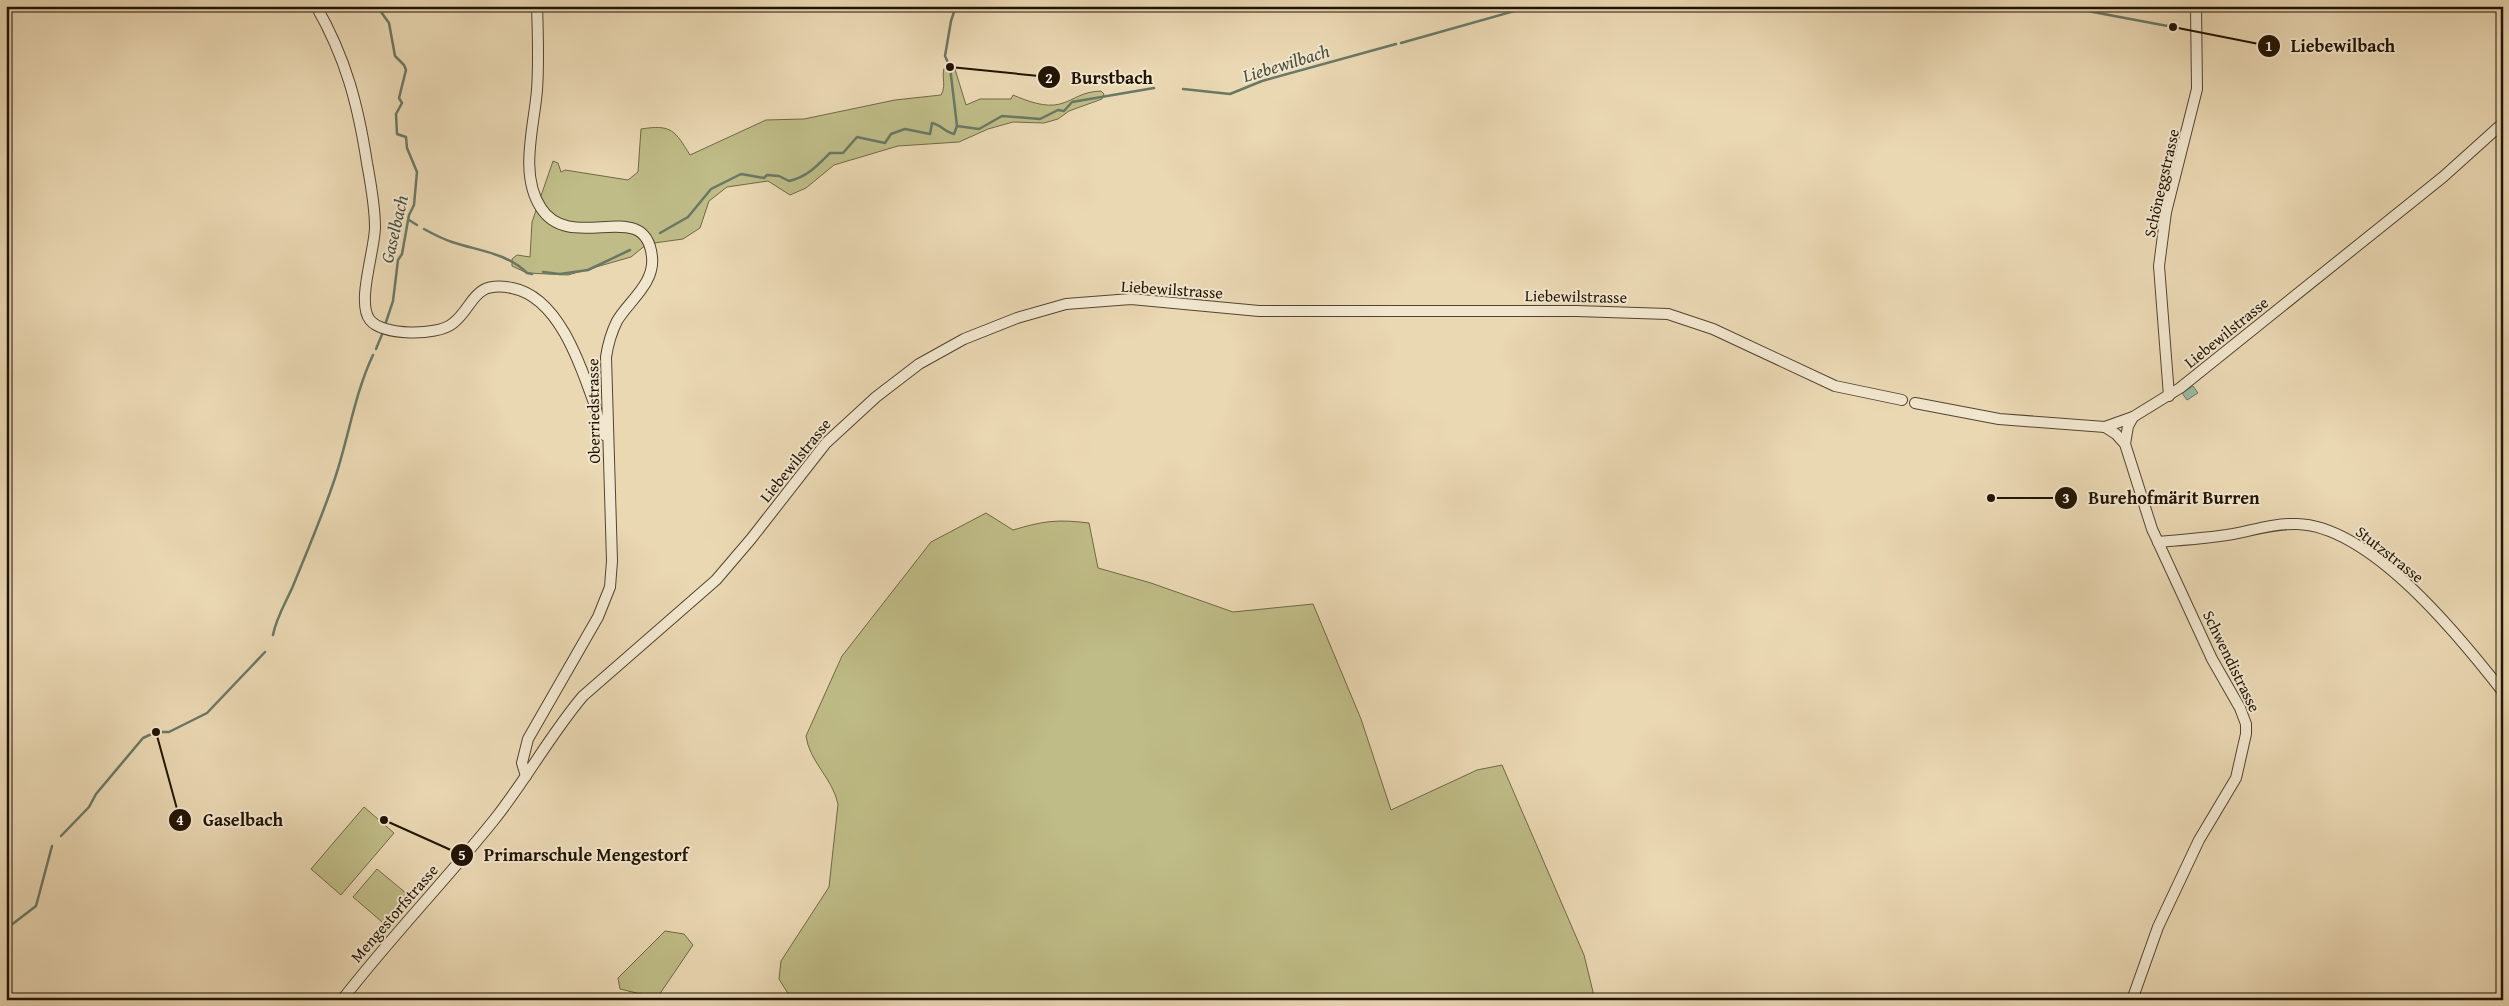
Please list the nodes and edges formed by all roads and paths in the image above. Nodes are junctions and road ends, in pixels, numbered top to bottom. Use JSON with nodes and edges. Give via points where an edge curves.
{"nodes":[{"id":1,"x":316,"y":6,"type":"edge"},
{"id":2,"x":537,"y":6,"type":"edge"},
{"id":3,"x":2196,"y":6,"type":"edge"},
{"id":4,"x":2503,"y":123,"type":"edge"},
{"id":5,"x":2169,"y":396,"type":"junction"},
{"id":6,"x":1902,"y":400,"type":"dead end"},
{"id":7,"x":1915,"y":403,"type":"dead end"},
{"id":8,"x":2133,"y":417,"type":"junction"},
{"id":9,"x":2105,"y":427,"type":"junction"},
{"id":10,"x":607,"y":440,"type":"junction"},
{"id":11,"x":2125,"y":444,"type":"junction"},
{"id":12,"x":2158,"y":542,"type":"junction"},
{"id":13,"x":2503,"y":692,"type":"edge"},
{"id":14,"x":526,"y":776,"type":"junction"},
{"id":15,"x":342,"y":1000,"type":"edge"},
{"id":16,"x":2132,"y":1000,"type":"edge"}],
"edges":[{"from":1,"to":10,"type":"street","via":[[347,70],[362,127],[375,223],[365,299],[368,318],[387,330],[439,330],[457,320],[472,298],[482,290],[503,286],[530,294],[549,309],[560,325]]},
{"from":2,"to":10,"type":"street","name":"Oberriedstrasse","via":[[537,88],[530,169],[532,193],[547,216],[568,228],[616,225],[633,228],[646,240],[653,258],[648,278],[610,337],[605,370]]},
{"from":3,"to":5,"type":"street","name":"Schöneggstrasse","via":[[2197,89],[2166,212],[2159,266]]},
{"from":4,"to":5,"type":"street","name":"Liebewilstrasse","via":[[2443,177]]},
{"from":5,"to":8,"type":"street","name":"Liebewilstrasse"},
{"from":6,"to":14,"type":"street","name":"Liebewilstrasse","via":[[1835,386],[1713,329],[1668,314],[1259,311],[1131,299],[1093,300],[1040,310],[943,349],[855,414],[826,443],[716,580],[583,696]]},
{"from":7,"to":9,"type":"street","name":"Liebewilstrasse","via":[[1999,419]]},
{"from":8,"to":9,"type":"street","name":"Liebewilstrasse"},
{"from":8,"to":11,"type":"street","via":[[2126,431]]},
{"from":9,"to":11,"type":"street"},
{"from":10,"to":14,"type":"street","name":"Oberriedstrasse","via":[[612,561],[610,587],[598,617],[528,739],[522,763]]},
{"from":11,"to":12,"type":"street","name":"Schwendistrasse"},
{"from":12,"to":13,"type":"street","name":"Stutzstrasse","via":[[2295,524],[2333,532],[2360,547],[2419,596]]},
{"from":12,"to":16,"type":"street","name":"Schwendistrasse","via":[[2212,659],[2240,708],[2246,734],[2236,778],[2199,840],[2158,927]]},
{"from":14,"to":15,"type":"street","name":"Mengestorfstrasse","via":[[493,822]]}]}
